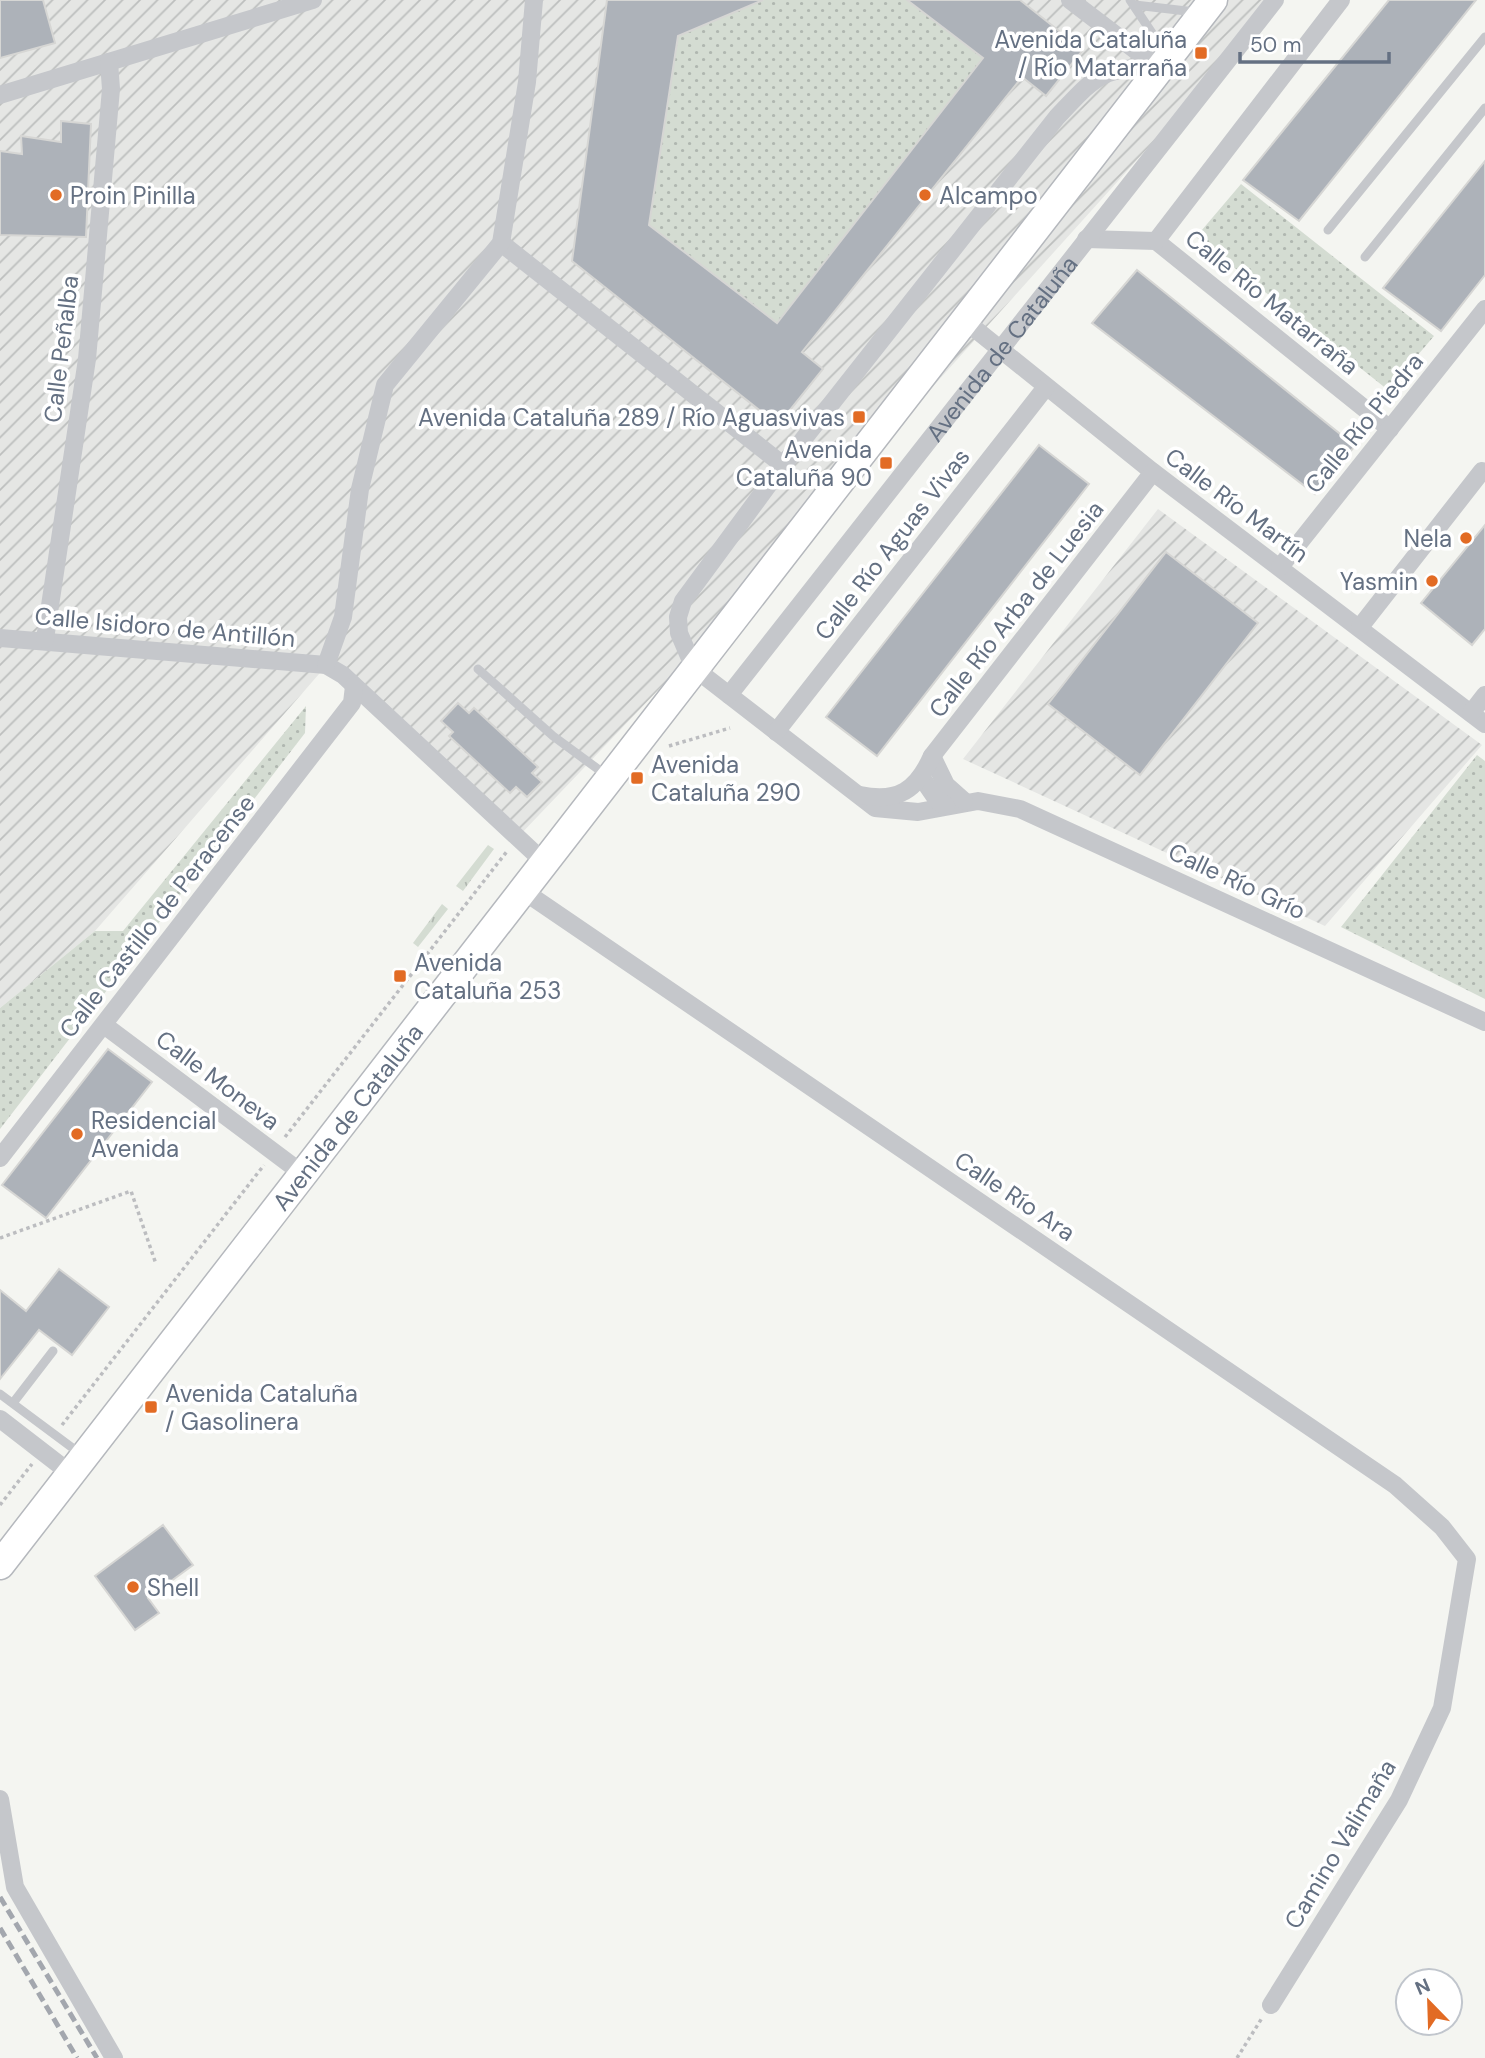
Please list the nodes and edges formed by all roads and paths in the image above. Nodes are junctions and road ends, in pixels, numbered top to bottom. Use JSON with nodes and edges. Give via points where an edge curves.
{"nodes":[{"id":1,"x":313,"y":0,"type":"edge"},
{"id":2,"x":534,"y":0,"type":"edge"},
{"id":3,"x":1070,"y":0,"type":"edge"},
{"id":4,"x":1275,"y":0,"type":"edge"},
{"id":5,"x":1341,"y":0,"type":"edge"},
{"id":6,"x":1132,"y":2,"type":"edge"},
{"id":7,"x":1208,"y":6,"type":"edge"},
{"id":8,"x":1485,"y":37,"type":"edge"},
{"id":9,"x":109,"y":62,"type":"junction"},
{"id":10,"x":1163,"y":63,"type":"junction"},
{"id":11,"x":0,"y":95,"type":"edge"},
{"id":12,"x":1485,"y":108,"type":"edge"},
{"id":13,"x":1328,"y":230,"type":"dead end"},
{"id":14,"x":1086,"y":239,"type":"junction"},
{"id":15,"x":1156,"y":240,"type":"junction"},
{"id":16,"x":501,"y":243,"type":"junction"},
{"id":17,"x":1365,"y":257,"type":"dead end"},
{"id":18,"x":1485,"y":309,"type":"edge"},
{"id":19,"x":964,"y":320,"type":"junction"},
{"id":20,"x":1001,"y":351,"type":"junction"},
{"id":21,"x":1046,"y":387,"type":"junction"},
{"id":22,"x":1390,"y":429,"type":"junction"},
{"id":23,"x":783,"y":465,"type":"junction"},
{"id":24,"x":1482,"y":471,"type":"dead end"},
{"id":25,"x":1153,"y":472,"type":"junction"},
{"id":26,"x":1280,"y":567,"type":"junction"},
{"id":27,"x":1360,"y":627,"type":"junction"},
{"id":28,"x":0,"y":638,"type":"edge"},
{"id":29,"x":45,"y":639,"type":"junction"},
{"id":30,"x":326,"y":665,"type":"junction"},
{"id":31,"x":694,"y":668,"type":"junction"},
{"id":32,"x":478,"y":669,"type":"dead end"},
{"id":33,"x":729,"y":695,"type":"junction"},
{"id":34,"x":1485,"y":695,"type":"edge"},
{"id":35,"x":357,"y":696,"type":"junction"},
{"id":36,"x":1478,"y":719,"type":"edge"},
{"id":37,"x":730,"y":728,"type":"dead end"},
{"id":38,"x":776,"y":732,"type":"junction"},
{"id":39,"x":669,"y":746,"type":"dead end"},
{"id":40,"x":932,"y":756,"type":"junction"},
{"id":41,"x":609,"y":778,"type":"junction"},
{"id":42,"x":922,"y":778,"type":"junction"},
{"id":43,"x":857,"y":794,"type":"junction"},
{"id":44,"x":964,"y":801,"type":"junction"},
{"id":45,"x":946,"y":806,"type":"junction"},
{"id":46,"x":517,"y":837,"type":"junction"},
{"id":47,"x":544,"y":862,"type":"junction"},
{"id":48,"x":522,"y":890,"type":"junction"},
{"id":49,"x":1485,"y":1022,"type":"edge"},
{"id":50,"x":104,"y":1025,"type":"junction"},
{"id":51,"x":283,"y":1140,"type":"dead end"},
{"id":52,"x":0,"y":1158,"type":"edge"},
{"id":53,"x":263,"y":1167,"type":"dead end"},
{"id":54,"x":303,"y":1174,"type":"junction"},
{"id":55,"x":0,"y":1238,"type":"edge"},
{"id":56,"x":156,"y":1264,"type":"dead end"},
{"id":57,"x":53,"y":1351,"type":"dead end"},
{"id":58,"x":0,"y":1394,"type":"edge"},
{"id":59,"x":13,"y":1403,"type":"junction"},
{"id":60,"x":0,"y":1419,"type":"edge"},
{"id":61,"x":63,"y":1423,"type":"dead end"},
{"id":62,"x":77,"y":1465,"type":"junction"},
{"id":63,"x":23,"y":1476,"type":"dead end"},
{"id":64,"x":0,"y":1506,"type":"edge"},
{"id":65,"x":1467,"y":1559,"type":"joint"},
{"id":66,"x":0,"y":1565,"type":"edge"},
{"id":67,"x":0,"y":1799,"type":"edge"},
{"id":68,"x":1271,"y":2004,"type":"joint"},
{"id":69,"x":114,"y":2058,"type":"edge"},
{"id":70,"x":1237,"y":2058,"type":"edge"}],
"edges":[{"from":1,"to":9,"type":"street"},
{"from":2,"to":16,"type":"street","via":[[527,82]]},
{"from":3,"to":10,"type":"street"},
{"from":4,"to":14,"type":"street","name":"Avenida de Cataluña"},
{"from":5,"to":15,"type":"street","name":"Calle Río Matarraña"},
{"from":6,"to":7,"type":"lane"},
{"from":6,"to":10,"type":"lane"},
{"from":7,"to":10,"type":"main road","name":"Avenida de Cataluña"},
{"from":8,"to":13,"type":"lane"},
{"from":9,"to":11,"type":"street"},
{"from":9,"to":29,"type":"street","name":"Calle Peñalba","via":[[111,89],[88,359]]},
{"from":10,"to":19,"type":"main road","name":"Avenida de Cataluña"},
{"from":10,"to":23,"type":"street","via":[[1102,74],[1057,117]]},
{"from":12,"to":17,"type":"lane"},
{"from":14,"to":15,"type":"street","name":"Calle Río Matarraña"},
{"from":14,"to":20,"type":"street","name":"Avenida de Cataluña"},
{"from":15,"to":22,"type":"street","name":"Calle Río Matarraña"},
{"from":16,"to":23,"type":"street"},
{"from":16,"to":30,"type":"street","via":[[385,385],[360,489],[343,617]]},
{"from":18,"to":22,"type":"street","name":"Calle Río Piedra"},
{"from":19,"to":20,"type":"street","name":"Calle Río Martín"},
{"from":19,"to":31,"type":"main road","name":"Avenida de Cataluña"},
{"from":20,"to":21,"type":"street","name":"Calle Río Martín"},
{"from":20,"to":33,"type":"street","name":"Avenida de Cataluña"},
{"from":21,"to":25,"type":"street","name":"Calle Río Martín"},
{"from":21,"to":38,"type":"street","name":"Calle Río Aguas Vivas"},
{"from":22,"to":26,"type":"street","name":"Calle Río Piedra"},
{"from":23,"to":31,"type":"street","via":[[683,601],[679,633]]},
{"from":24,"to":27,"type":"street"},
{"from":25,"to":26,"type":"street","name":"Calle Río Martín"},
{"from":25,"to":40,"type":"street","name":"Calle Río Arba de Luesia"},
{"from":26,"to":27,"type":"street","name":"Calle Río Martín"},
{"from":27,"to":36,"type":"street","name":"Calle Río Martín"},
{"from":28,"to":29,"type":"street","name":"Calle Isidoro de Antillón"},
{"from":29,"to":30,"type":"street","name":"Calle Isidoro de Antillón"},
{"from":30,"to":35,"type":"street"},
{"from":31,"to":33,"type":"street","name":"Calle Río Grío"},
{"from":31,"to":41,"type":"main road","name":"Avenida de Cataluña"},
{"from":32,"to":41,"type":"lane","via":[[553,736]]},
{"from":33,"to":38,"type":"street","name":"Calle Río Grío"},
{"from":34,"to":36,"type":"street"},
{"from":35,"to":46,"type":"street"},
{"from":35,"to":50,"type":"street","name":"Calle Castillo de Peracense"},
{"from":37,"to":39,"type":"path"},
{"from":38,"to":43,"type":"street","name":"Calle Río Grío"},
{"from":40,"to":42,"type":"street","name":"Calle Río Arba de Luesia"},
{"from":40,"to":44,"type":"street","via":[[946,786]]},
{"from":41,"to":47,"type":"main road","name":"Avenida de Cataluña"},
{"from":42,"to":43,"type":"street","via":[[894,796]]},
{"from":42,"to":45,"type":"street"},
{"from":43,"to":45,"type":"street","name":"Calle Río Grío","via":[[883,811],[918,812]]},
{"from":44,"to":45,"type":"street","name":"Calle Río Grío"},
{"from":44,"to":49,"type":"street","name":"Calle Río Grío","via":[[1020,809]]},
{"from":46,"to":47,"type":"street"},
{"from":46,"to":51,"type":"path","name":"Avenida de Cataluña"},
{"from":47,"to":48,"type":"main road","name":"Avenida de Cataluña"},
{"from":48,"to":54,"type":"main road","name":"Avenida de Cataluña"},
{"from":48,"to":65,"type":"street","name":"Calle Río Ara","via":[[1395,1485],[1442,1527]]},
{"from":50,"to":52,"type":"street","name":"Calle Castillo de Peracense"},
{"from":50,"to":54,"type":"street","name":"Calle Moneva"},
{"from":53,"to":61,"type":"path","name":"Avenida de Cataluña"},
{"from":54,"to":62,"type":"main road","name":"Avenida de Cataluña"},
{"from":55,"to":56,"type":"path","via":[[131,1191]]},
{"from":57,"to":59,"type":"lane"},
{"from":58,"to":59,"type":"lane"},
{"from":59,"to":62,"type":"lane"},
{"from":60,"to":62,"type":"street"},
{"from":62,"to":66,"type":"main road","name":"Avenida de Cataluña"},
{"from":63,"to":64,"type":"path"},
{"from":65,"to":68,"type":"street","name":"Camino Valimaña","via":[[1442,1708],[1399,1800]]},
{"from":67,"to":69,"type":"street","via":[[15,1887]]},
{"from":68,"to":70,"type":"path"}]}
